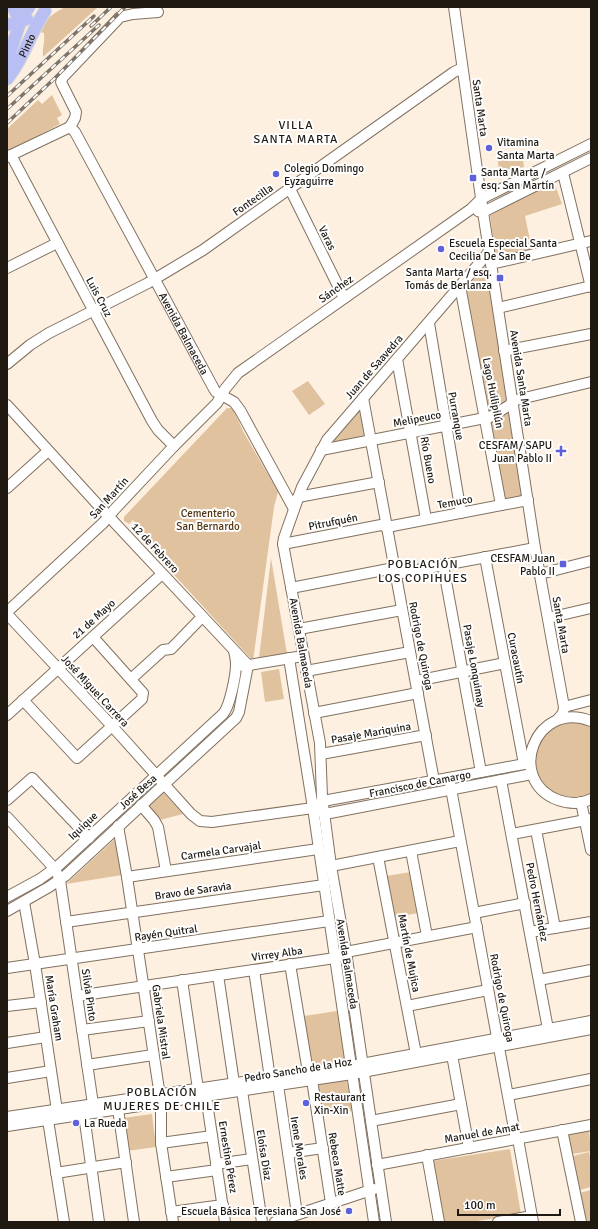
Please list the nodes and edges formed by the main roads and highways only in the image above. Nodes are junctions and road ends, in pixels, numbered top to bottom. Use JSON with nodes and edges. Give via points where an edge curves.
{"nodes":[{"id":1,"x":13,"y":7,"type":"edge"},
{"id":2,"x":29,"y":7,"type":"edge"},
{"id":3,"x":48,"y":9,"type":"edge"},
{"id":4,"x":20,"y":22,"type":"junction"},
{"id":5,"x":7,"y":25,"type":"edge"},
{"id":6,"x":7,"y":61,"type":"edge"},
{"id":7,"x":7,"y":79,"type":"edge"}],
"edges":[{"from":1,"to":4,"type":"main road"},
{"from":2,"to":4,"type":"main road","name":"Pinto"},
{"from":3,"to":4,"type":"main road"},
{"from":3,"to":7,"type":"main road","name":"Pinto","via":[[36,26],[19,63]]},
{"from":4,"to":5,"type":"main road"},
{"from":4,"to":6,"type":"main road","name":"Pinto"}]}
